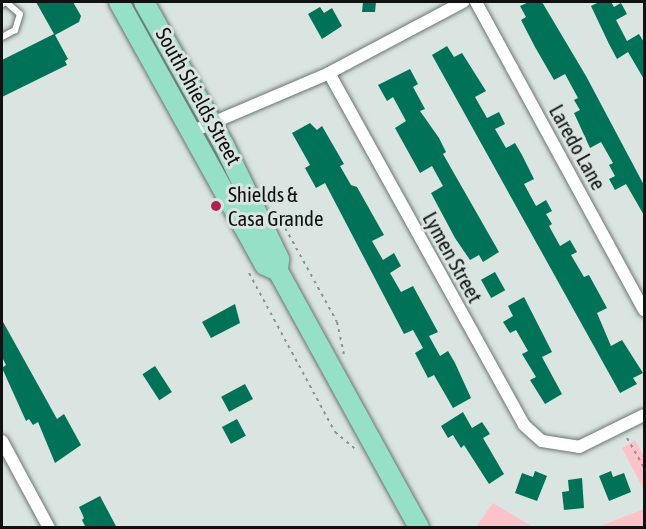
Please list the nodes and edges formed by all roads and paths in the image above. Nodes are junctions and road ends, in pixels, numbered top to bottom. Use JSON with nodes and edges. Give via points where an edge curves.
{"nodes":[{"id":1,"x":119,"y":2,"type":"edge"},
{"id":2,"x":144,"y":2,"type":"edge"},
{"id":3,"x":463,"y":2,"type":"edge"},
{"id":4,"x":476,"y":2,"type":"edge"},
{"id":5,"x":2,"y":4,"type":"edge"},
{"id":6,"x":2,"y":37,"type":"edge"},
{"id":7,"x":329,"y":73,"type":"junction"},
{"id":8,"x":211,"y":122,"type":"junction"},
{"id":9,"x":191,"y":132,"type":"junction"},
{"id":10,"x":276,"y":213,"type":"dead end"},
{"id":11,"x":278,"y":271,"type":"junction"},
{"id":12,"x":249,"y":272,"type":"dead end"},
{"id":13,"x":645,"y":310,"type":"edge"},
{"id":14,"x":337,"y":322,"type":"dead end"},
{"id":15,"x":645,"y":414,"type":"edge"},
{"id":16,"x":622,"y":428,"type":"junction"},
{"id":17,"x":334,"y":432,"type":"dead end"},
{"id":18,"x":2,"y":441,"type":"edge"},
{"id":19,"x":645,"y":468,"type":"edge"},
{"id":20,"x":49,"y":528,"type":"edge"},
{"id":21,"x":419,"y":528,"type":"edge"}],
"edges":[{"from":1,"to":9,"type":"main road","name":"South Shields Street"},
{"from":2,"to":8,"type":"main road","name":"South Shields Street"},
{"from":3,"to":7,"type":"street"},
{"from":4,"to":13,"type":"street","name":"Laredo Lane"},
{"from":5,"to":6,"type":"lane","via":[[6,2],[20,14],[15,30]]},
{"from":7,"to":8,"type":"street"},
{"from":7,"to":16,"type":"street","name":"Lymen Street","via":[[520,420],[535,436],[556,446],[594,443]]},
{"from":8,"to":9,"type":"street"},
{"from":8,"to":11,"type":"main road","name":"South Shields Street","via":[[279,259]]},
{"from":9,"to":11,"type":"main road","name":"South Shields Street","via":[[265,265]]},
{"from":10,"to":14,"type":"path"},
{"from":11,"to":21,"type":"main road","name":"South Shields Street"},
{"from":12,"to":17,"type":"path"},
{"from":15,"to":16,"type":"street"},
{"from":16,"to":19,"type":"path"},
{"from":18,"to":20,"type":"street"}]}
